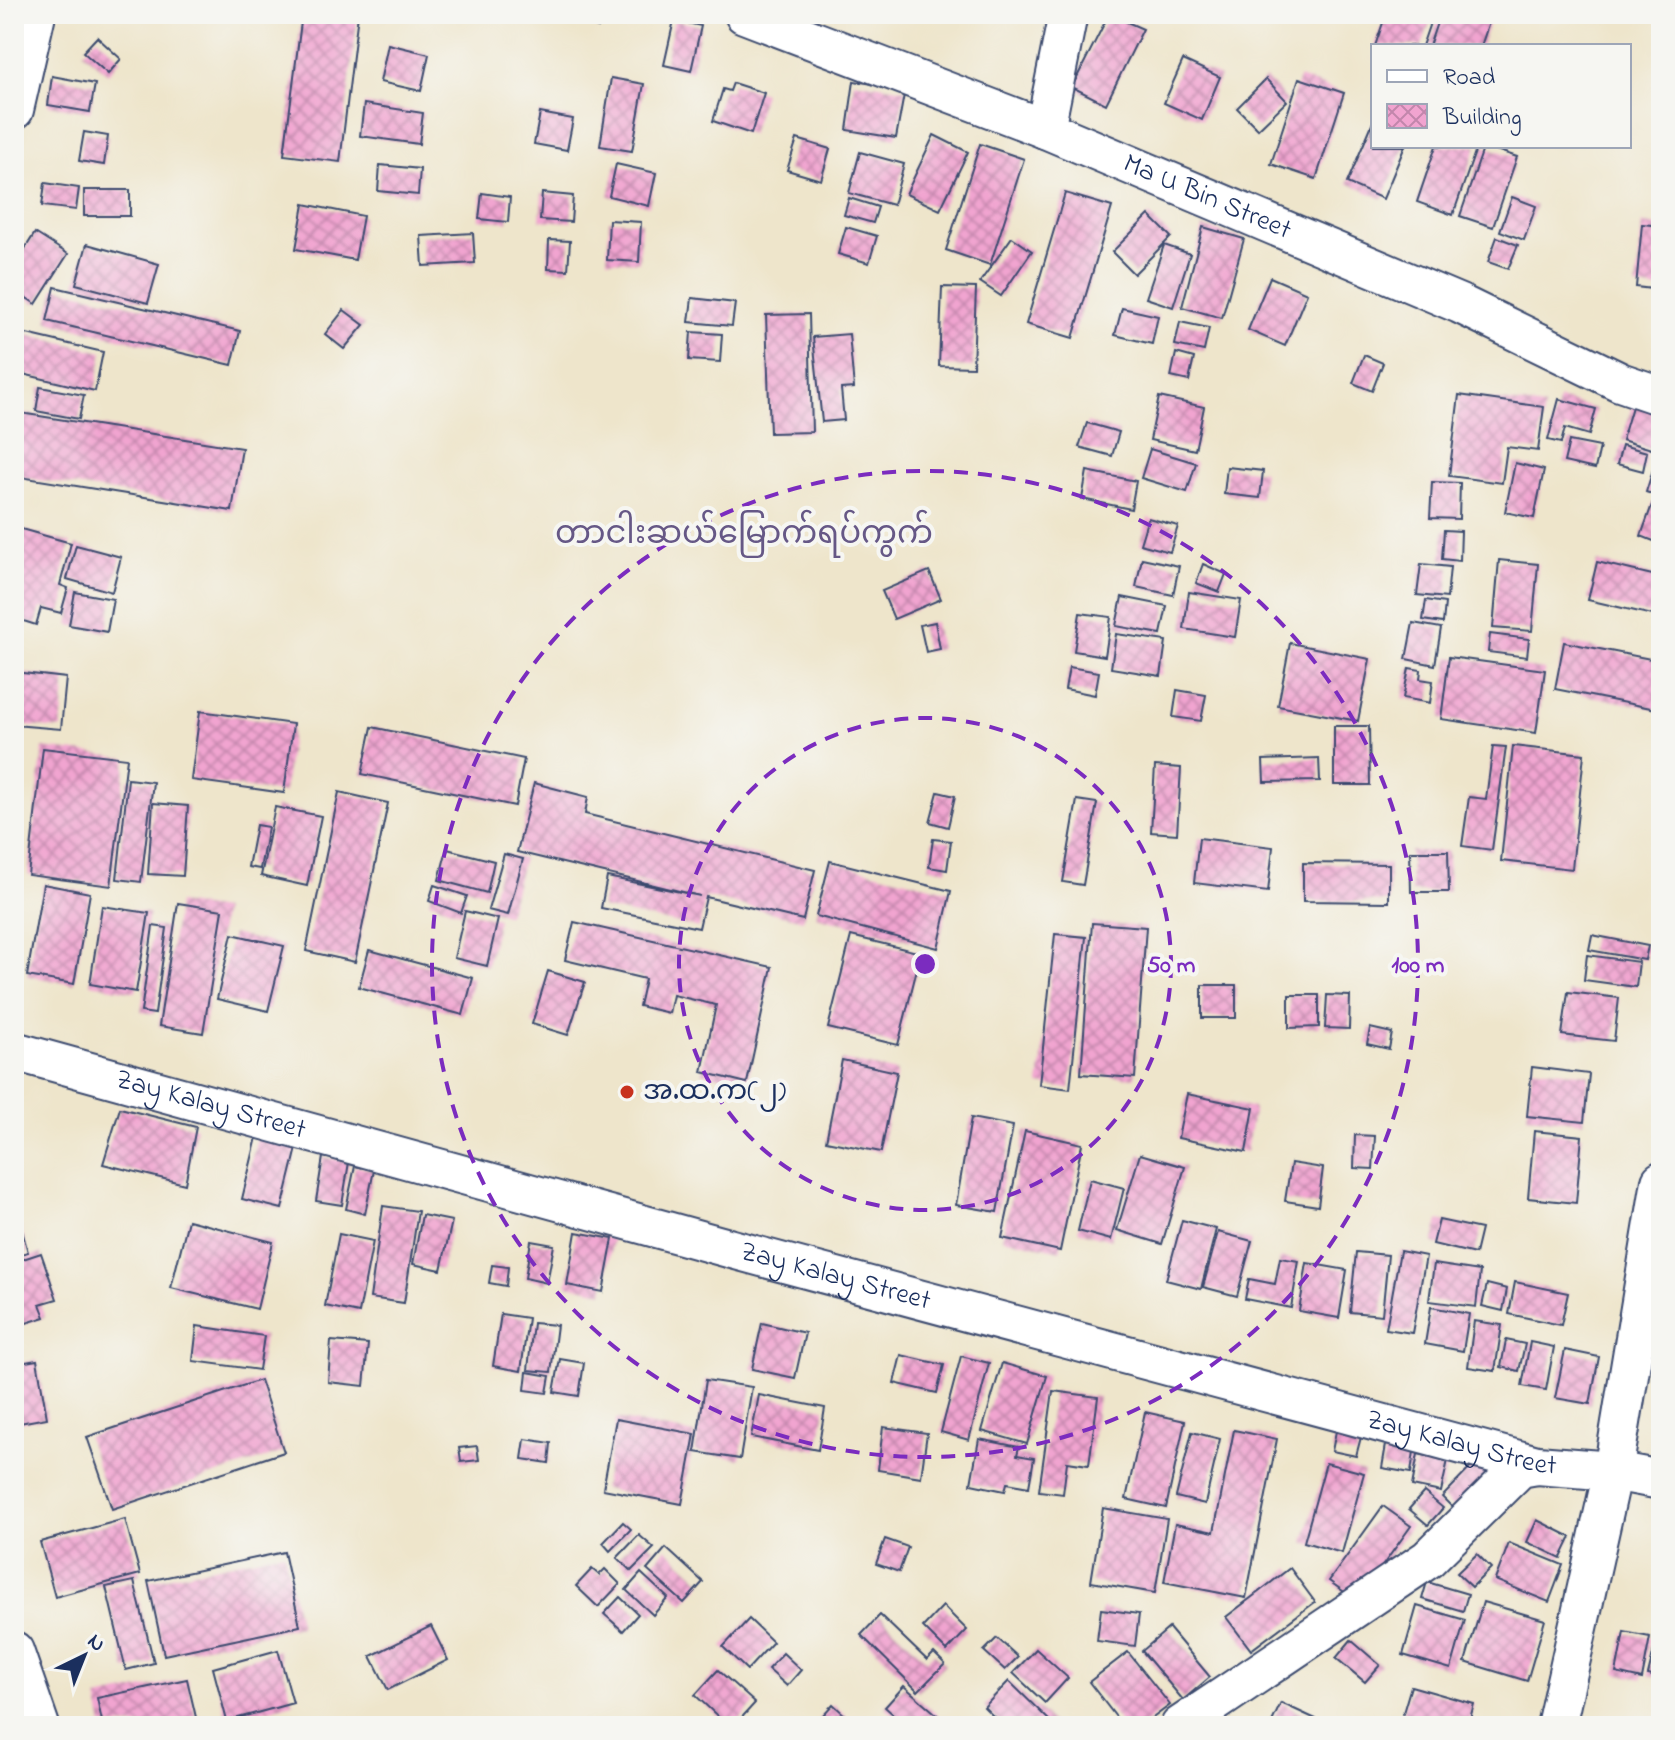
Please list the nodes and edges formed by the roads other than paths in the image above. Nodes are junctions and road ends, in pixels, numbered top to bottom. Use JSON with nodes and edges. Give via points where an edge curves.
{"nodes":[{"id":1,"x":36,"y":14,"type":"edge"},
{"id":2,"x":744,"y":14,"type":"edge"},
{"id":3,"x":1068,"y":14,"type":"edge"},
{"id":4,"x":14,"y":110,"type":"edge"},
{"id":5,"x":1045,"y":129,"type":"junction"},
{"id":6,"x":1661,"y":396,"type":"edge"},
{"id":7,"x":14,"y":1051,"type":"edge"},
{"id":8,"x":1661,"y":1181,"type":"edge"},
{"id":9,"x":1537,"y":1465,"type":"junction"},
{"id":10,"x":1613,"y":1471,"type":"junction"},
{"id":11,"x":1661,"y":1480,"type":"edge"},
{"id":12,"x":14,"y":1651,"type":"edge"},
{"id":13,"x":40,"y":1726,"type":"edge"},
{"id":14,"x":1180,"y":1726,"type":"edge"},
{"id":15,"x":1556,"y":1726,"type":"edge"}],
"edges":[{"from":1,"to":4,"type":"street"},
{"from":2,"to":5,"type":"street","name":"Ma U Bin Street"},
{"from":3,"to":5,"type":"street"},
{"from":5,"to":6,"type":"street","name":"Ma U Bin Street","via":[[1460,304],[1620,382]]},
{"from":7,"to":9,"type":"street","name":"Zay Kalay Street"},
{"from":8,"to":10,"type":"street"},
{"from":9,"to":10,"type":"street","name":"Zay Kalay Street"},
{"from":9,"to":14,"type":"street","via":[[1520,1468],[1428,1559]]},
{"from":10,"to":11,"type":"street","name":"Zay Kalay Street"},
{"from":10,"to":15,"type":"street"},
{"from":12,"to":13,"type":"street"}]}
